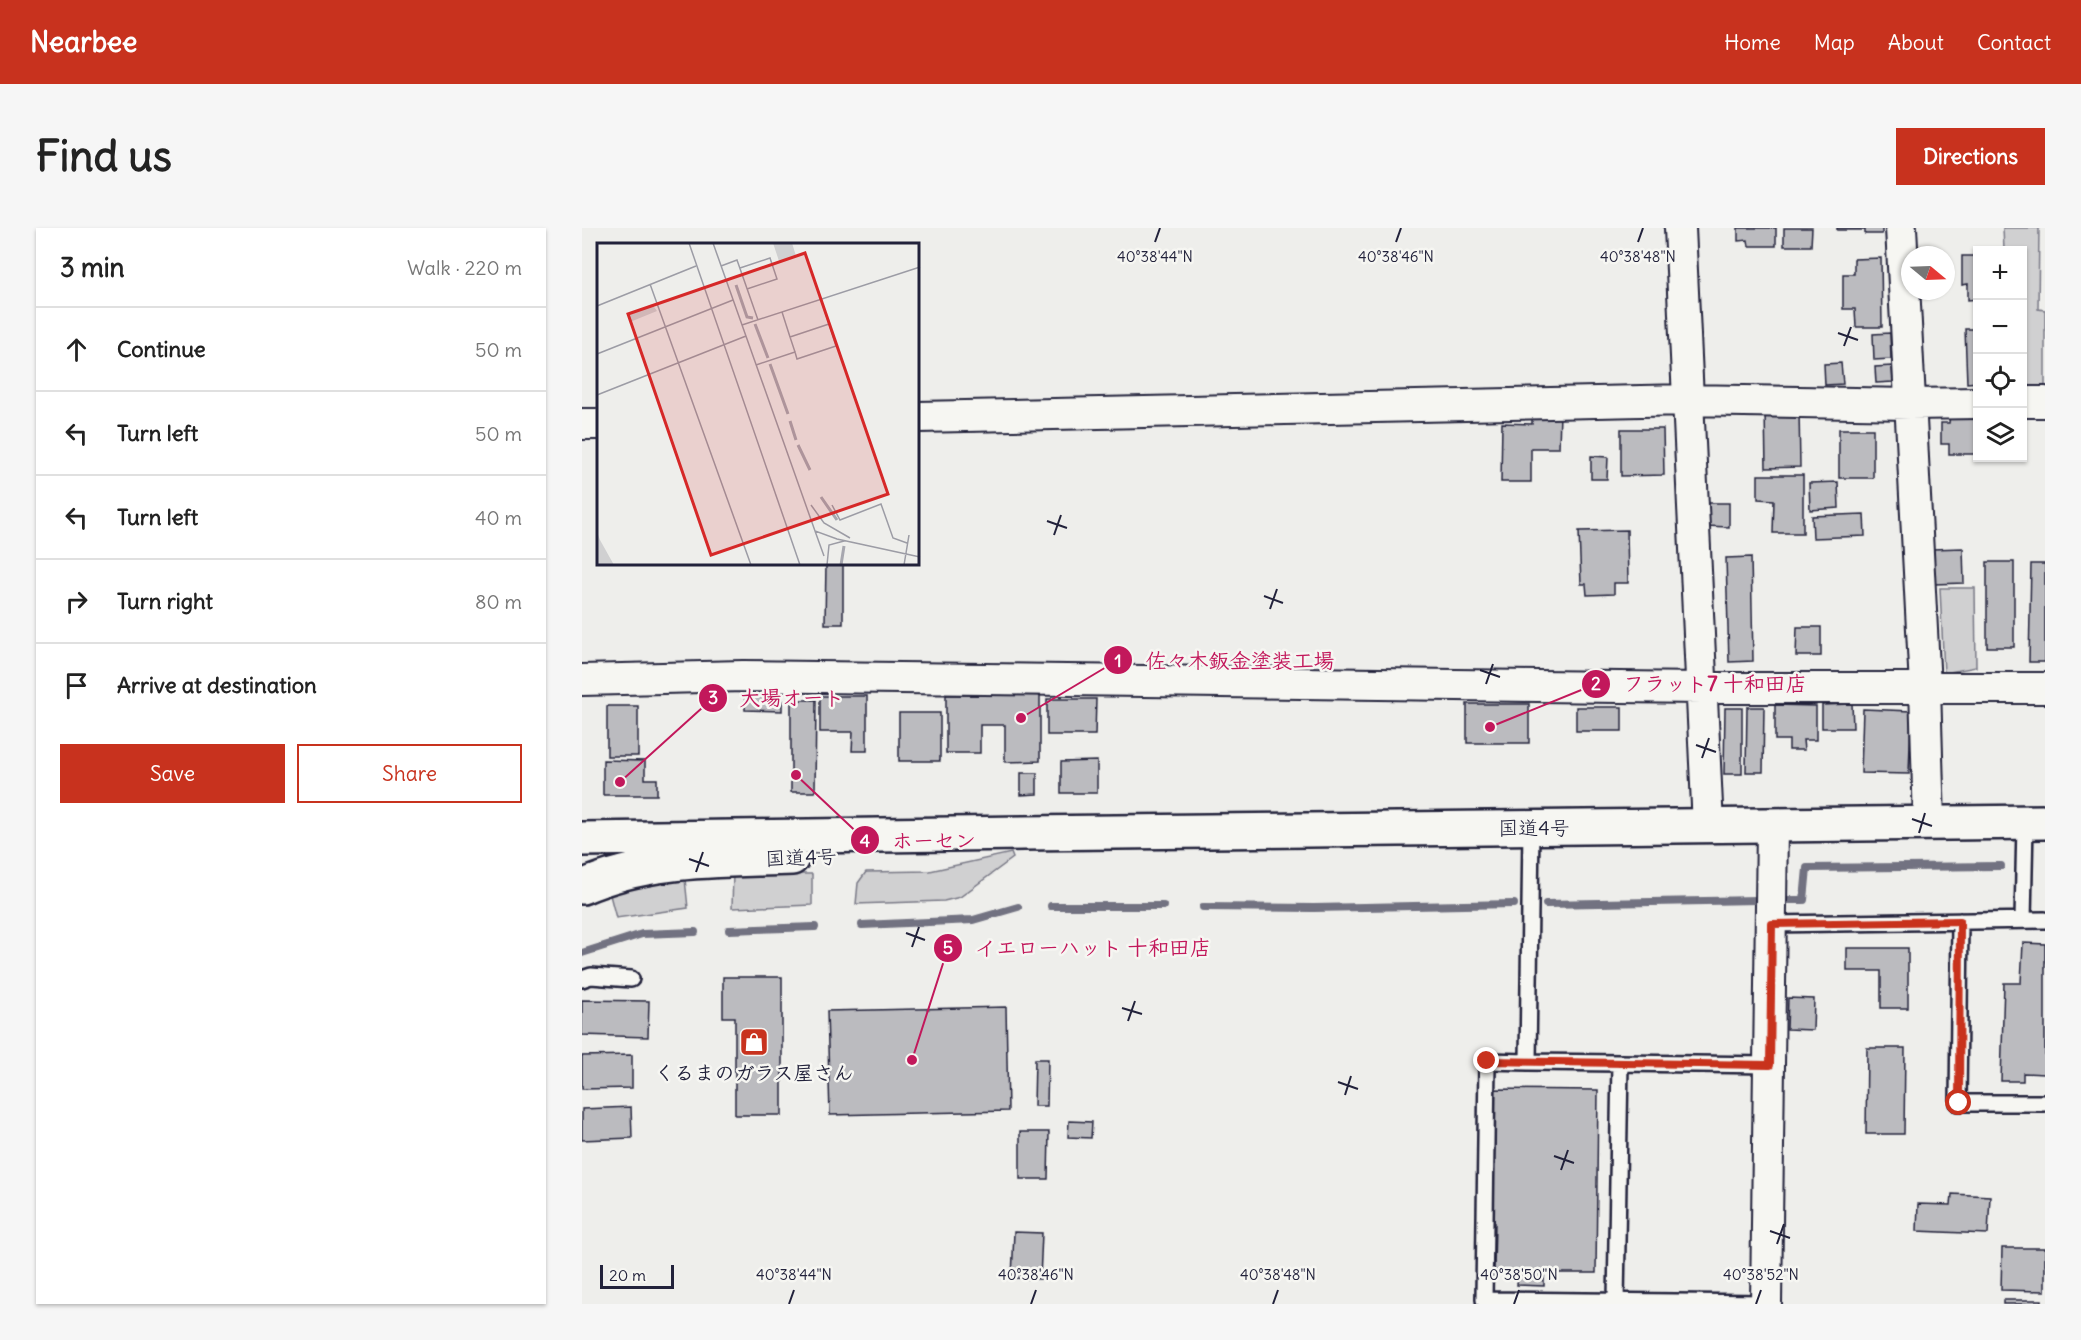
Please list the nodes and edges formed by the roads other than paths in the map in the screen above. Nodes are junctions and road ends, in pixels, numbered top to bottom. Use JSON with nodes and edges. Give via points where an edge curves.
{"nodes":[{"id":1,"x":1680,"y":228,"type":"edge"},
{"id":2,"x":1901,"y":228,"type":"edge"},
{"id":3,"x":1687,"y":400,"type":"junction"},
{"id":4,"x":2027,"y":402,"type":"edge"},
{"id":5,"x":2045,"y":402,"type":"edge"},
{"id":6,"x":1973,"y":403,"type":"edge"},
{"id":7,"x":1910,"y":404,"type":"junction"},
{"id":8,"x":920,"y":417,"type":"edge"},
{"id":9,"x":582,"y":680,"type":"edge"},
{"id":10,"x":1925,"y":687,"type":"junction"},
{"id":11,"x":1702,"y":688,"type":"junction"},
{"id":12,"x":2045,"y":688,"type":"edge"},
{"id":13,"x":2035,"y":823,"type":"edge"},
{"id":14,"x":1929,"y":824,"type":"junction"},
{"id":15,"x":1772,"y":826,"type":"junction"},
{"id":16,"x":1531,"y":827,"type":"junction"},
{"id":17,"x":1708,"y":827,"type":"junction"},
{"id":18,"x":1023,"y":833,"type":"junction"},
{"id":19,"x":582,"y":839,"type":"edge"},
{"id":20,"x":582,"y":887,"type":"edge"},
{"id":21,"x":2023,"y":920,"type":"junction"},
{"id":22,"x":2045,"y":920,"type":"edge"},
{"id":23,"x":1960,"y":921,"type":"junction"},
{"id":24,"x":1772,"y":924,"type":"junction"},
{"id":25,"x":582,"y":979,"type":"edge"},
{"id":26,"x":631,"y":979,"type":"dead end"},
{"id":27,"x":1528,"y":1062,"type":"junction"},
{"id":28,"x":1620,"y":1063,"type":"junction"},
{"id":29,"x":1770,"y":1065,"type":"junction"},
{"id":30,"x":2045,"y":1103,"type":"edge"},
{"id":31,"x":1616,"y":1301,"type":"junction"},
{"id":32,"x":1766,"y":1304,"type":"edge"}],
"edges":[{"from":1,"to":3,"type":"street"},
{"from":2,"to":7,"type":"street"},
{"from":3,"to":7,"type":"street"},
{"from":3,"to":8,"type":"street"},
{"from":3,"to":11,"type":"street"},
{"from":4,"to":5,"type":"street"},
{"from":6,"to":7,"type":"street"},
{"from":7,"to":10,"type":"street"},
{"from":9,"to":11,"type":"street","via":[[743,676]]},
{"from":10,"to":11,"type":"street"},
{"from":10,"to":12,"type":"street"},
{"from":10,"to":14,"type":"street"},
{"from":11,"to":17,"type":"street"},
{"from":13,"to":14,"type":"highway","name":"国道4号"},
{"from":13,"to":21,"type":"lane"},
{"from":14,"to":15,"type":"highway","name":"国道4号"},
{"from":15,"to":17,"type":"highway","name":"国道4号"},
{"from":15,"to":24,"type":"street"},
{"from":16,"to":17,"type":"highway","name":"国道4号"},
{"from":16,"to":18,"type":"highway","name":"国道4号"},
{"from":16,"to":27,"type":"lane"},
{"from":18,"to":19,"type":"highway","name":"国道4号"},
{"from":18,"to":20,"type":"highway","name":"国道4号","via":[[907,853],[670,863],[607,876]]},
{"from":21,"to":22,"type":"lane"},
{"from":21,"to":23,"type":"lane"},
{"from":23,"to":24,"type":"lane"},
{"from":23,"to":30,"type":"lane","via":[[1959,1103]]},
{"from":24,"to":29,"type":"street"},
{"from":25,"to":26,"type":"lane"},
{"from":27,"to":28,"type":"lane"},
{"from":27,"to":31,"type":"lane","via":[[1487,1061],[1484,1300]]},
{"from":28,"to":29,"type":"lane"},
{"from":28,"to":31,"type":"lane"},
{"from":29,"to":32,"type":"street"},
{"from":31,"to":32,"type":"lane"}]}
